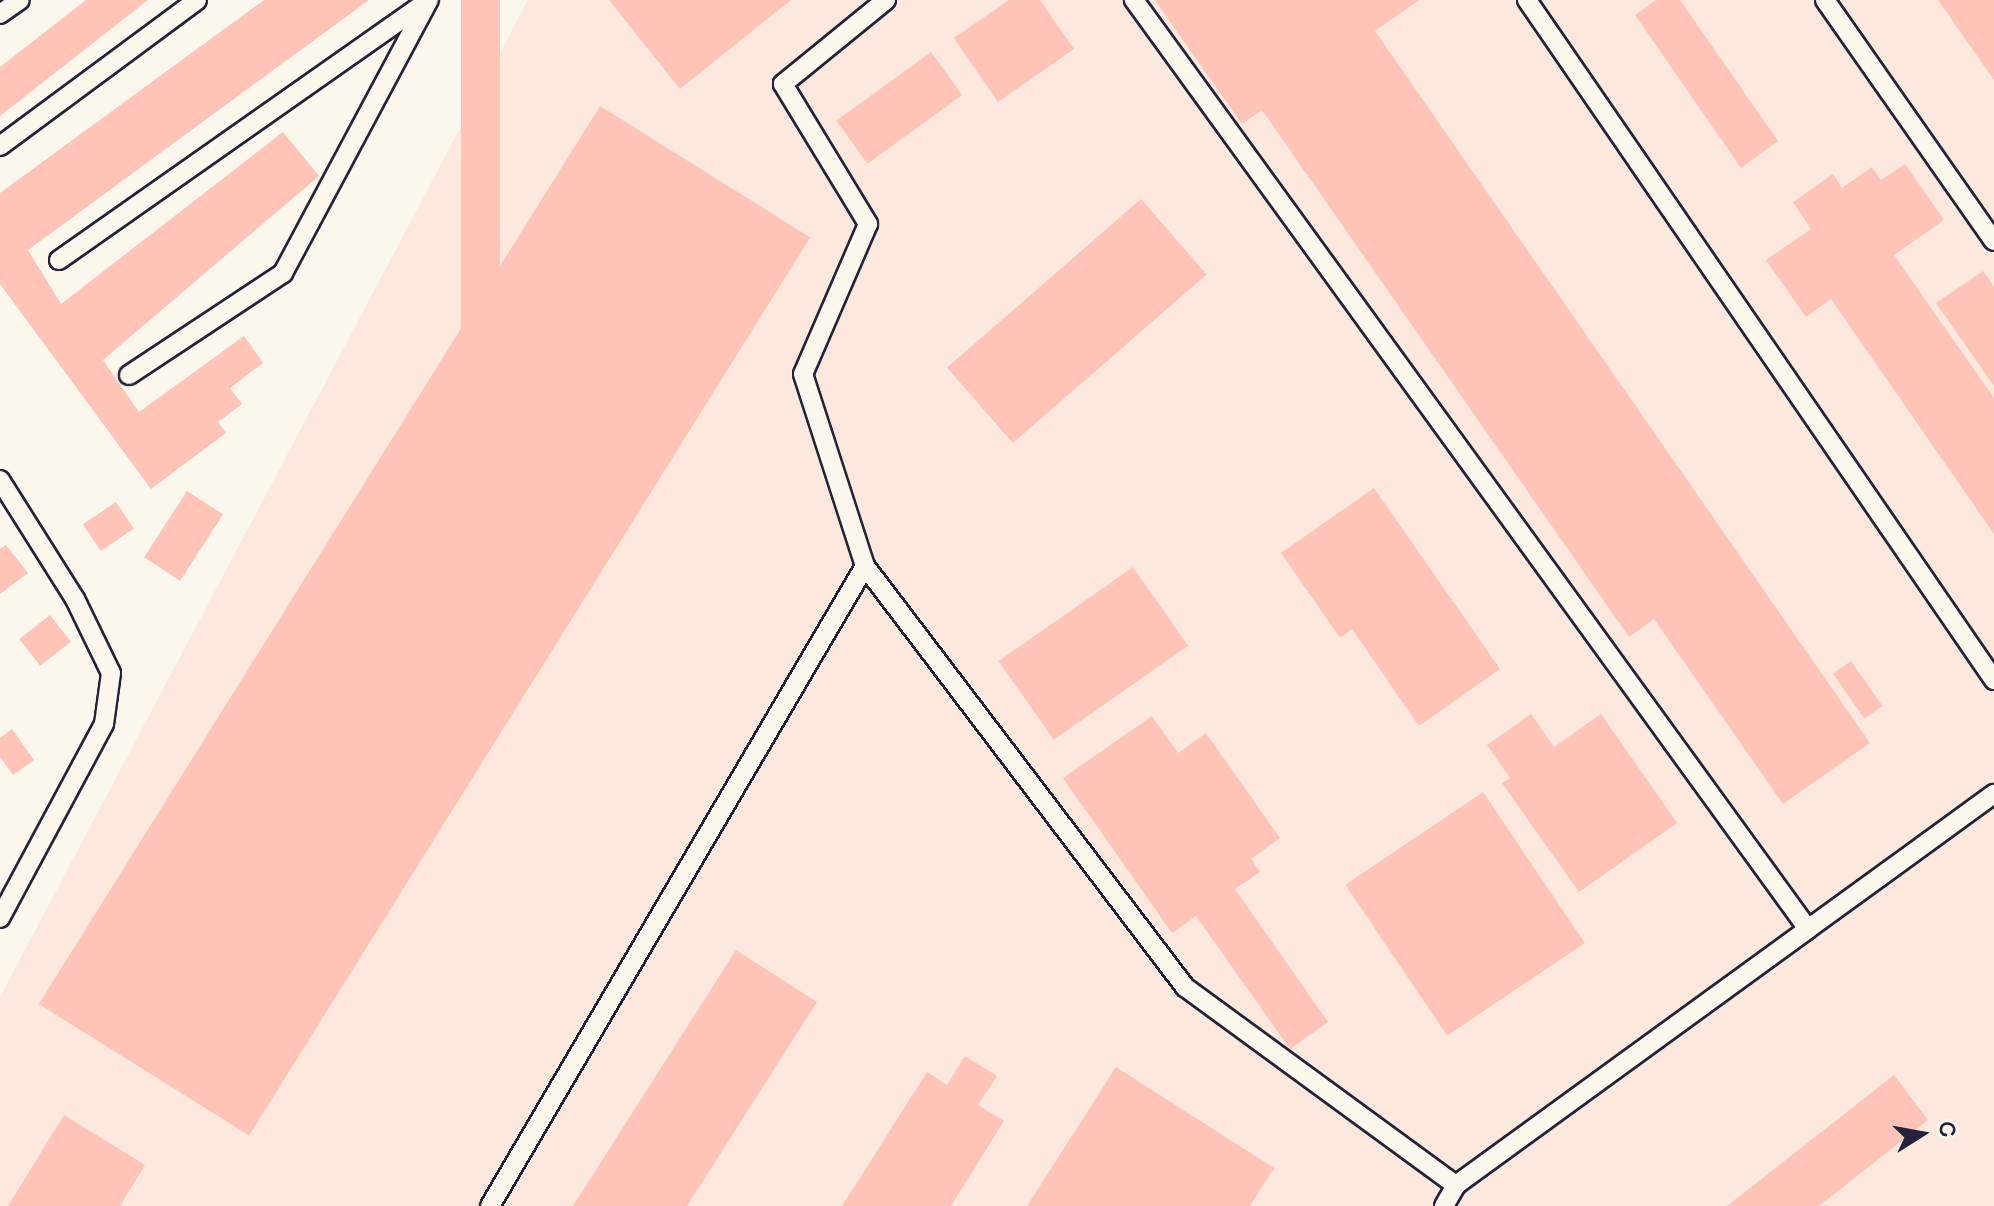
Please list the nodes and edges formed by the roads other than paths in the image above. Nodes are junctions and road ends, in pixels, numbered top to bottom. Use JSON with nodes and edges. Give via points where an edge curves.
{"nodes":[{"id":1,"x":20,"y":0,"type":"edge"},
{"id":2,"x":197,"y":0,"type":"edge"},
{"id":3,"x":428,"y":0,"type":"edge"},
{"id":4,"x":886,"y":0,"type":"edge"},
{"id":5,"x":1134,"y":0,"type":"edge"},
{"id":6,"x":1527,"y":0,"type":"edge"},
{"id":7,"x":1825,"y":0,"type":"edge"},
{"id":8,"x":0,"y":14,"type":"edge"},
{"id":9,"x":0,"y":146,"type":"edge"},
{"id":10,"x":1994,"y":241,"type":"edge"},
{"id":11,"x":59,"y":260,"type":"dead end"},
{"id":12,"x":129,"y":375,"type":"dead end"},
{"id":13,"x":0,"y":480,"type":"edge"},
{"id":14,"x":865,"y":566,"type":"junction"},
{"id":15,"x":1994,"y":680,"type":"edge"},
{"id":16,"x":1994,"y":794,"type":"edge"},
{"id":17,"x":0,"y":918,"type":"edge"},
{"id":18,"x":1808,"y":929,"type":"junction"},
{"id":19,"x":1456,"y":1185,"type":"junction"},
{"id":20,"x":490,"y":1206,"type":"edge"},
{"id":21,"x":1444,"y":1206,"type":"edge"}],
"edges":[{"from":1,"to":8,"type":"lane"},
{"from":2,"to":9,"type":"lane"},
{"from":3,"to":11,"type":"lane"},
{"from":3,"to":12,"type":"lane","via":[[283,273]]},
{"from":4,"to":14,"type":"lane","via":[[783,84],[868,224],[803,374]]},
{"from":5,"to":18,"type":"lane"},
{"from":6,"to":15,"type":"lane"},
{"from":7,"to":10,"type":"lane"},
{"from":13,"to":17,"type":"lane","via":[[75,599],[111,673],[104,724]]},
{"from":14,"to":19,"type":"lane","via":[[1185,987]]},
{"from":14,"to":20,"type":"lane"},
{"from":16,"to":18,"type":"lane"},
{"from":18,"to":19,"type":"lane"},
{"from":19,"to":21,"type":"lane"}]}
